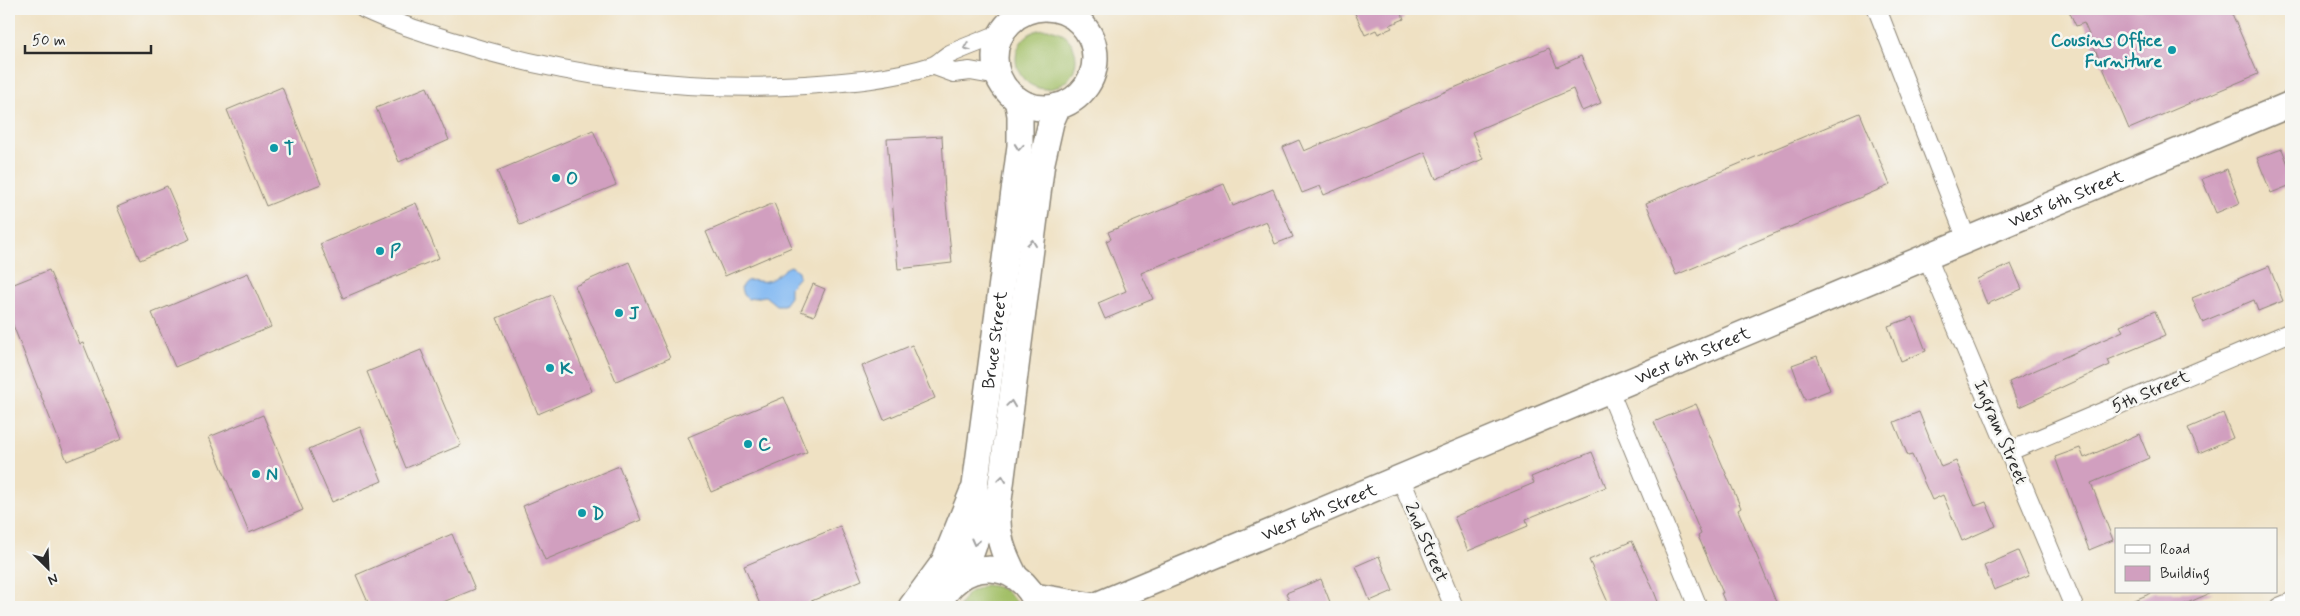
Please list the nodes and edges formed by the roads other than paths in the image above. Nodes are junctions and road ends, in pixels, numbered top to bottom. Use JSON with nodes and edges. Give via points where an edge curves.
{"nodes":[{"id":1,"x":364,"y":9,"type":"edge"},
{"id":2,"x":1877,"y":9,"type":"edge"},
{"id":3,"x":1029,"y":10,"type":"edge"},
{"id":4,"x":1077,"y":16,"type":"edge"},
{"id":5,"x":1003,"y":32,"type":"junction"},
{"id":6,"x":935,"y":66,"type":"junction"},
{"id":7,"x":998,"y":76,"type":"junction"},
{"id":8,"x":1016,"y":99,"type":"junction"},
{"id":9,"x":2291,"y":104,"type":"edge"},
{"id":10,"x":1058,"y":106,"type":"junction"},
{"id":11,"x":1968,"y":240,"type":"junction"},
{"id":12,"x":1927,"y":257,"type":"junction"},
{"id":13,"x":2291,"y":332,"type":"edge"},
{"id":14,"x":1609,"y":390,"type":"junction"},
{"id":15,"x":2010,"y":451,"type":"junction"},
{"id":16,"x":1400,"y":477,"type":"junction"},
{"id":17,"x":975,"y":486,"type":"junction"},
{"id":18,"x":1015,"y":576,"type":"junction"},
{"id":19,"x":943,"y":596,"type":"edge"},
{"id":20,"x":1036,"y":602,"type":"edge"},
{"id":21,"x":2291,"y":602,"type":"edge"},
{"id":22,"x":911,"y":607,"type":"edge"},
{"id":23,"x":1093,"y":607,"type":"edge"},
{"id":24,"x":1454,"y":607,"type":"edge"},
{"id":25,"x":1698,"y":607,"type":"edge"},
{"id":26,"x":2074,"y":607,"type":"edge"},
{"id":27,"x":2279,"y":607,"type":"edge"}],
"edges":[{"from":1,"to":6,"type":"street","via":[[495,55],[634,82],[757,88],[854,82]]},
{"from":2,"to":11,"type":"street"},
{"from":3,"to":4,"type":"street","via":[[1049,9]]},
{"from":3,"to":5,"type":"street"},
{"from":4,"to":10,"type":"street","via":[[1092,43],[1095,54],[1093,71],[1086,87],[1078,95]]},
{"from":5,"to":6,"type":"street","one_way":true,"via":[[949,54]]},
{"from":5,"to":7,"type":"street","via":[[996,53]]},
{"from":6,"to":7,"type":"street","via":[[954,73],[970,71]]},
{"from":7,"to":8,"type":"street"},
{"from":8,"to":10,"type":"street","via":[[1036,107]]},
{"from":8,"to":17,"type":"street","name":"Bruce Street","one_way":true,"via":[[1020,115],[1020,146]]},
{"from":9,"to":11,"type":"street","name":"West 6th Street"},
{"from":18,"to":10,"type":"street","name":"Bruce Street","one_way":true,"via":[[999,540],[998,508],[1042,162]]},
{"from":11,"to":12,"type":"street","name":"West 6th Street"},
{"from":12,"to":14,"type":"street","name":"West 6th Street"},
{"from":12,"to":15,"type":"street","name":"Ingram Street"},
{"from":13,"to":15,"type":"street","name":"5th Street"},
{"from":14,"to":16,"type":"street","name":"West 6th Street"},
{"from":14,"to":25,"type":"street"},
{"from":15,"to":26,"type":"street","name":"Ingram Street"},
{"from":16,"to":23,"type":"street","name":"West 6th Street"},
{"from":16,"to":24,"type":"street","name":"2nd Street"},
{"from":17,"to":19,"type":"street","name":"Bruce Street","one_way":true,"via":[[977,540]]},
{"from":17,"to":22,"type":"street","via":[[944,562]]},
{"from":18,"to":19,"type":"street","via":[[988,569],[974,571]]},
{"from":18,"to":20,"type":"street","via":[[1026,585]]},
{"from":20,"to":23,"type":"street","name":"West 6th Street"},
{"from":21,"to":27,"type":"street"}]}
